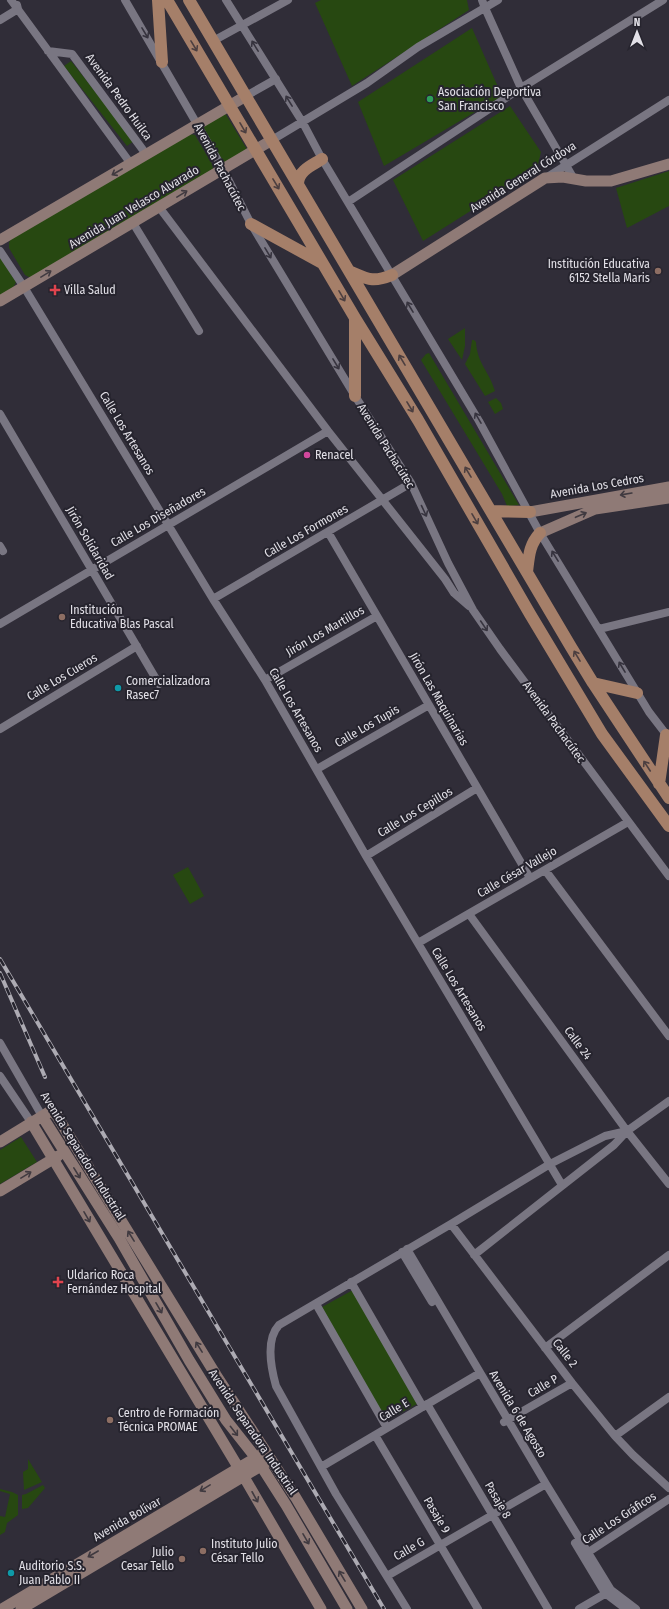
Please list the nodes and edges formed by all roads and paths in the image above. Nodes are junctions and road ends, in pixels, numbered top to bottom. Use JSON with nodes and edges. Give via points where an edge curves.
{"nodes":[{"id":1,"x":11,"y":0,"type":"edge"},
{"id":2,"x":17,"y":0,"type":"edge"},
{"id":3,"x":125,"y":0,"type":"edge"},
{"id":4,"x":158,"y":0,"type":"edge"},
{"id":5,"x":167,"y":0,"type":"edge"},
{"id":6,"x":189,"y":0,"type":"edge"},
{"id":7,"x":226,"y":0,"type":"edge"},
{"id":8,"x":288,"y":0,"type":"edge"},
{"id":9,"x":498,"y":0,"type":"edge"},
{"id":10,"x":663,"y":0,"type":"edge"},
{"id":11,"x":484,"y":4,"type":"edge"},
{"id":12,"x":18,"y":9,"type":"junction"},
{"id":13,"x":0,"y":20,"type":"edge"},
{"id":14,"x":242,"y":25,"type":"junction"},
{"id":15,"x":214,"y":41,"type":"junction"},
{"id":16,"x":48,"y":51,"type":"junction"},
{"id":17,"x":162,"y":62,"type":"junction"},
{"id":18,"x":276,"y":79,"type":"junction"},
{"id":19,"x":521,"y":88,"type":"junction"},
{"id":20,"x":246,"y":96,"type":"junction"},
{"id":21,"x":669,"y":100,"type":"edge"},
{"id":22,"x":230,"y":106,"type":"junction"},
{"id":23,"x":303,"y":123,"type":"junction"},
{"id":24,"x":197,"y":125,"type":"junction"},
{"id":25,"x":272,"y":140,"type":"junction"},
{"id":26,"x":256,"y":151,"type":"junction"},
{"id":27,"x":146,"y":154,"type":"junction"},
{"id":28,"x":322,"y":159,"type":"junction"},
{"id":29,"x":131,"y":164,"type":"junction"},
{"id":30,"x":669,"y":164,"type":"edge"},
{"id":31,"x":566,"y":165,"type":"junction"},
{"id":32,"x":223,"y":169,"type":"junction"},
{"id":33,"x":545,"y":178,"type":"junction"},
{"id":34,"x":574,"y":179,"type":"junction"},
{"id":35,"x":298,"y":184,"type":"junction"},
{"id":36,"x":348,"y":202,"type":"junction"},
{"id":37,"x":159,"y":207,"type":"junction"},
{"id":38,"x":133,"y":223,"type":"junction"},
{"id":39,"x":251,"y":224,"type":"junction"},
{"id":40,"x":0,"y":240,"type":"edge"},
{"id":41,"x":0,"y":251,"type":"edge"},
{"id":42,"x":323,"y":263,"type":"junction"},
{"id":43,"x":350,"y":271,"type":"junction"},
{"id":44,"x":392,"y":275,"type":"junction"},
{"id":45,"x":24,"y":287,"type":"junction"},
{"id":46,"x":0,"y":301,"type":"edge"},
{"id":47,"x":355,"y":318,"type":"junction"},
{"id":48,"x":199,"y":331,"type":"dead end"},
{"id":49,"x":355,"y":396,"type":"junction"},
{"id":50,"x":0,"y":414,"type":"edge"},
{"id":51,"x":328,"y":431,"type":"junction"},
{"id":52,"x":411,"y":483,"type":"junction"},
{"id":53,"x":669,"y":487,"type":"edge"},
{"id":54,"x":669,"y":498,"type":"edge"},
{"id":55,"x":383,"y":500,"type":"junction"},
{"id":56,"x":552,"y":508,"type":"junction"},
{"id":57,"x":491,"y":511,"type":"junction"},
{"id":58,"x":530,"y":512,"type":"junction"},
{"id":59,"x":559,"y":524,"type":"junction"},
{"id":60,"x":168,"y":525,"type":"junction"},
{"id":61,"x":328,"y":532,"type":"junction"},
{"id":62,"x":540,"y":533,"type":"junction"},
{"id":63,"x":92,"y":570,"type":"junction"},
{"id":64,"x":527,"y":572,"type":"junction"},
{"id":65,"x":213,"y":600,"type":"junction"},
{"id":66,"x":546,"y":604,"type":"junction"},
{"id":67,"x":473,"y":610,"type":"junction"},
{"id":68,"x":669,"y":612,"type":"edge"},
{"id":69,"x":530,"y":614,"type":"junction"},
{"id":70,"x":377,"y":616,"type":"junction"},
{"id":71,"x":0,"y":624,"type":"edge"},
{"id":72,"x":599,"y":629,"type":"junction"},
{"id":73,"x":137,"y":646,"type":"junction"},
{"id":74,"x":265,"y":680,"type":"junction"},
{"id":75,"x":159,"y":684,"type":"dead end"},
{"id":76,"x":593,"y":684,"type":"junction"},
{"id":77,"x":637,"y":693,"type":"junction"},
{"id":78,"x":429,"y":705,"type":"junction"},
{"id":79,"x":0,"y":729,"type":"edge"},
{"id":80,"x":668,"y":735,"type":"edge"},
{"id":81,"x":317,"y":769,"type":"junction"},
{"id":82,"x":658,"y":784,"type":"junction"},
{"id":83,"x":477,"y":788,"type":"junction"},
{"id":84,"x":669,"y":798,"type":"edge"},
{"id":85,"x":628,"y":822,"type":"junction"},
{"id":86,"x":669,"y":826,"type":"edge"},
{"id":87,"x":366,"y":856,"type":"junction"},
{"id":88,"x":545,"y":870,"type":"junction"},
{"id":89,"x":669,"y":876,"type":"edge"},
{"id":90,"x":530,"y":878,"type":"junction"},
{"id":91,"x":469,"y":914,"type":"junction"},
{"id":92,"x":418,"y":943,"type":"junction"},
{"id":93,"x":669,"y":1036,"type":"edge"},
{"id":94,"x":0,"y":1043,"type":"edge"},
{"id":95,"x":0,"y":1076,"type":"edge"},
{"id":96,"x":669,"y":1101,"type":"edge"},
{"id":97,"x":42,"y":1116,"type":"junction"},
{"id":98,"x":31,"y":1122,"type":"junction"},
{"id":99,"x":627,"y":1131,"type":"junction"},
{"id":100,"x":0,"y":1142,"type":"edge"},
{"id":101,"x":76,"y":1146,"type":"junction"},
{"id":102,"x":64,"y":1152,"type":"junction"},
{"id":103,"x":53,"y":1160,"type":"junction"},
{"id":104,"x":550,"y":1164,"type":"junction"},
{"id":105,"x":669,"y":1184,"type":"edge"},
{"id":106,"x":562,"y":1185,"type":"junction"},
{"id":107,"x":0,"y":1191,"type":"edge"},
{"id":108,"x":450,"y":1224,"type":"junction"},
{"id":109,"x":404,"y":1250,"type":"junction"},
{"id":110,"x":474,"y":1255,"type":"junction"},
{"id":111,"x":669,"y":1255,"type":"edge"},
{"id":112,"x":351,"y":1282,"type":"junction"},
{"id":113,"x":316,"y":1304,"type":"junction"},
{"id":114,"x":545,"y":1348,"type":"junction"},
{"id":115,"x":478,"y":1374,"type":"junction"},
{"id":116,"x":572,"y":1383,"type":"junction"},
{"id":117,"x":669,"y":1397,"type":"edge"},
{"id":118,"x":425,"y":1405,"type":"junction"},
{"id":119,"x":506,"y":1421,"type":"junction"},
{"id":120,"x":387,"y":1428,"type":"junction"},
{"id":121,"x":375,"y":1435,"type":"junction"},
{"id":122,"x":615,"y":1436,"type":"junction"},
{"id":123,"x":268,"y":1456,"type":"junction"},
{"id":124,"x":258,"y":1462,"type":"junction"},
{"id":125,"x":321,"y":1467,"type":"junction"},
{"id":126,"x":241,"y":1473,"type":"junction"},
{"id":127,"x":544,"y":1485,"type":"junction"},
{"id":128,"x":669,"y":1488,"type":"edge"},
{"id":129,"x":669,"y":1500,"type":"edge"},
{"id":130,"x":492,"y":1514,"type":"junction"},
{"id":131,"x":136,"y":1535,"type":"junction"},
{"id":132,"x":441,"y":1545,"type":"junction"},
{"id":133,"x":586,"y":1554,"type":"junction"},
{"id":134,"x":387,"y":1576,"type":"junction"},
{"id":135,"x":608,"y":1592,"type":"junction"},
{"id":136,"x":3,"y":1609,"type":"edge"},
{"id":137,"x":21,"y":1609,"type":"edge"},
{"id":138,"x":321,"y":1609,"type":"edge"},
{"id":139,"x":347,"y":1609,"type":"edge"},
{"id":140,"x":362,"y":1609,"type":"edge"},
{"id":141,"x":407,"y":1609,"type":"edge"},
{"id":142,"x":478,"y":1609,"type":"edge"},
{"id":143,"x":548,"y":1609,"type":"edge"},
{"id":144,"x":579,"y":1609,"type":"edge"},
{"id":145,"x":626,"y":1609,"type":"edge"},
{"id":146,"x":636,"y":1609,"type":"edge"}],
"edges":[{"from":1,"to":12,"type":"street"},
{"from":2,"to":12,"type":"street"},
{"from":3,"to":17,"type":"street","name":"Avenida Pachacútec","one_way":true},
{"from":4,"to":17,"type":"main road"},
{"from":5,"to":22,"type":"main road","one_way":true},
{"from":6,"to":15,"type":"main road"},
{"from":7,"to":14,"type":"street"},
{"from":8,"to":14,"type":"street"},
{"from":9,"to":11,"type":"street","name":"Avenida Juan Velasco Alvarado"},
{"from":10,"to":19,"type":"street"},
{"from":11,"to":19,"type":"street"},
{"from":11,"to":23,"type":"street","name":"Avenida Juan Velasco Alvarado"},
{"from":12,"to":13,"type":"street"},
{"from":12,"to":16,"type":"street"},
{"from":14,"to":15,"type":"street"},
{"from":18,"to":14,"type":"street","one_way":true},
{"from":15,"to":20,"type":"main road"},
{"from":16,"to":27,"type":"street","name":"Avenida Pedro Huilca","via":[[72,54]]},
{"from":16,"to":29,"type":"street"},
{"from":17,"to":24,"type":"street","name":"Avenida Pachacútec"},
{"from":18,"to":20,"type":"street"},
{"from":23,"to":18,"type":"street","one_way":true},
{"from":19,"to":31,"type":"street"},
{"from":19,"to":36,"type":"street"},
{"from":20,"to":22,"type":"main road"},
{"from":20,"to":25,"type":"main road"},
{"from":21,"to":31,"type":"street","name":"Avenida General Córdova"},
{"from":22,"to":24,"type":"main road"},
{"from":22,"to":26,"type":"main road","one_way":true},
{"from":23,"to":25,"type":"street","name":"Avenida Juan Velasco Alvarado"},
{"from":23,"to":28,"type":"street"},
{"from":24,"to":27,"type":"main road"},
{"from":24,"to":32,"type":"street","name":"Avenida Pachacútec"},
{"from":25,"to":26,"type":"main road","name":"Avenida Juan Velasco Alvarado"},
{"from":25,"to":35,"type":"main road"},
{"from":26,"to":32,"type":"main road","name":"Avenida Juan Velasco Alvarado"},
{"from":26,"to":42,"type":"main road","one_way":true},
{"from":27,"to":29,"type":"main road"},
{"from":28,"to":35,"type":"main road","via":[[302,172]]},
{"from":28,"to":36,"type":"street"},
{"from":29,"to":40,"type":"main road","one_way":true},
{"from":30,"to":34,"type":"main road","via":[[611,181]]},
{"from":31,"to":33,"type":"street","name":"Avenida General Córdova"},
{"from":31,"to":34,"type":"street"},
{"from":37,"to":32,"type":"main road","name":"Avenida Juan Velasco Alvarado","one_way":true},
{"from":32,"to":39,"type":"street","name":"Avenida Pachacútec"},
{"from":33,"to":34,"type":"main road"},
{"from":33,"to":44,"type":"main road","name":"Avenida General Córdova"},
{"from":35,"to":43,"type":"main road"},
{"from":36,"to":44,"type":"street"},
{"from":37,"to":38,"type":"main road","name":"Avenida Juan Velasco Alvarado"},
{"from":37,"to":51,"type":"street"},
{"from":45,"to":38,"type":"main road","name":"Avenida Juan Velasco Alvarado","one_way":true},
{"from":38,"to":48,"type":"street"},
{"from":39,"to":42,"type":"main road"},
{"from":39,"to":49,"type":"street","name":"Avenida Pachacútec","one_way":true},
{"from":41,"to":45,"type":"street","name":"Calle Los Artesanos"},
{"from":42,"to":47,"type":"main road","one_way":true},
{"from":43,"to":44,"type":"main road","via":[[368,279],[379,280]]},
{"from":57,"to":43,"type":"main road","one_way":true},
{"from":58,"to":44,"type":"street","one_way":true},
{"from":45,"to":46,"type":"main road","name":"Avenida Juan Velasco Alvarado"},
{"from":45,"to":60,"type":"street","name":"Calle Los Artesanos"},
{"from":47,"to":49,"type":"main road"},
{"from":47,"to":69,"type":"main road","one_way":true,"via":[[418,420]]},
{"from":49,"to":52,"type":"street","name":"Avenida Pachacútec"},
{"from":50,"to":63,"type":"street","name":"Jirón Solidaridad"},
{"from":51,"to":55,"type":"street"},
{"from":51,"to":60,"type":"street","name":"Calle Los Diseñadores"},
{"from":52,"to":55,"type":"street","name":"Calle Los Formones"},
{"from":52,"to":67,"type":"street","name":"Avenida Pachacútec","one_way":true},
{"from":53,"to":56,"type":"main road","name":"Avenida Los Cedros","one_way":true},
{"from":59,"to":54,"type":"main road","name":"Avenida Los Cedros","one_way":true,"via":[[595,509]]},
{"from":55,"to":61,"type":"street","name":"Calle Los Formones"},
{"from":55,"to":67,"type":"street","via":[[454,594]]},
{"from":56,"to":58,"type":"main road","name":"Avenida Los Cedros"},
{"from":56,"to":59,"type":"main road"},
{"from":57,"to":58,"type":"main road"},
{"from":57,"to":64,"type":"main road"},
{"from":58,"to":62,"type":"street"},
{"from":59,"to":62,"type":"main road","name":"Avenida Los Cedros"},
{"from":60,"to":63,"type":"street","name":"Calle Los Diseñadores"},
{"from":60,"to":65,"type":"street","name":"Calle Los Artesanos"},
{"from":61,"to":65,"type":"street","name":"Calle Los Formones"},
{"from":61,"to":70,"type":"street","name":"Jirón Las Maquinarias"},
{"from":62,"to":64,"type":"main road","via":[[533,541]]},
{"from":72,"to":62,"type":"street","one_way":true},
{"from":63,"to":71,"type":"street","name":"Calle Los Diseñadores"},
{"from":63,"to":73,"type":"street","name":"Jirón Solidaridad"},
{"from":64,"to":66,"type":"main road"},
{"from":65,"to":74,"type":"street","name":"Calle Los Artesanos"},
{"from":66,"to":69,"type":"main road"},
{"from":76,"to":66,"type":"main road","one_way":true},
{"from":67,"to":85,"type":"street","name":"Avenida Pachacútec","one_way":true},
{"from":68,"to":72,"type":"street"},
{"from":69,"to":86,"type":"main road","via":[[602,734]]},
{"from":70,"to":74,"type":"street","name":"Jirón Los Martillos"},
{"from":70,"to":78,"type":"street","name":"Jirón Las Maquinarias"},
{"from":77,"to":72,"type":"street","one_way":true},
{"from":73,"to":75,"type":"street","name":"Jirón Solidaridad"},
{"from":73,"to":79,"type":"street","name":"Calle Los Cueros"},
{"from":74,"to":81,"type":"street","name":"Calle Los Artesanos"},
{"from":76,"to":77,"type":"main road"},
{"from":82,"to":76,"type":"main road","one_way":true},
{"from":77,"to":80,"type":"street"},
{"from":78,"to":81,"type":"street","name":"Calle Los Tupis"},
{"from":78,"to":83,"type":"street","name":"Jirón Las Maquinarias"},
{"from":80,"to":82,"type":"main road"},
{"from":81,"to":87,"type":"street","name":"Calle Los Artesanos"},
{"from":82,"to":84,"type":"main road"},
{"from":83,"to":87,"type":"street","name":"Calle Los Cepillos"},
{"from":83,"to":90,"type":"street","name":"Jirón Las Maquinarias"},
{"from":85,"to":88,"type":"street","name":"Calle César Vallejo"},
{"from":85,"to":89,"type":"street","name":"Avenida Pachacútec"},
{"from":87,"to":92,"type":"street","name":"Calle Los Artesanos"},
{"from":88,"to":90,"type":"street","name":"Calle César Vallejo"},
{"from":88,"to":93,"type":"street"},
{"from":90,"to":91,"type":"street","name":"Calle César Vallejo"},
{"from":91,"to":92,"type":"street","name":"Calle César Vallejo"},
{"from":91,"to":99,"type":"street","name":"Calle 24"},
{"from":92,"to":104,"type":"street","name":"Calle Los Artesanos"},
{"from":94,"to":97,"type":"street","name":"Avenida Separadora Industrial"},
{"from":95,"to":98,"type":"street"},
{"from":96,"to":99,"type":"street"},
{"from":97,"to":98,"type":"main road"},
{"from":97,"to":101,"type":"main road","name":"Avenida Separadora Industrial","via":[[54,1112]]},
{"from":97,"to":102,"type":"main road","name":"Avenida Separadora Industrial"},
{"from":98,"to":100,"type":"main road"},
{"from":98,"to":103,"type":"main road"},
{"from":99,"to":104,"type":"street","via":[[604,1136]]},
{"from":99,"to":105,"type":"street","name":"Calle 24"},
{"from":99,"to":106,"type":"street","via":[[614,1145]]},
{"from":101,"to":102,"type":"main road"},
{"from":123,"to":101,"type":"main road","name":"Avenida Separadora Industrial","one_way":true},
{"from":102,"to":103,"type":"main road"},
{"from":102,"to":124,"type":"main road","name":"Avenida Separadora Industrial","one_way":true,"via":[[119,1238],[226,1420]]},
{"from":107,"to":103,"type":"main road","one_way":true},
{"from":103,"to":126,"type":"main road","one_way":true},
{"from":104,"to":106,"type":"street","name":"Calle Los Artesanos"},
{"from":104,"to":108,"type":"street"},
{"from":106,"to":110,"type":"street"},
{"from":108,"to":109,"type":"street"},
{"from":108,"to":110,"type":"street","name":"Calle 2"},
{"from":109,"to":112,"type":"street"},
{"from":109,"to":115,"type":"street","name":"Avenida 6 de Agosto"},
{"from":110,"to":114,"type":"street","name":"Calle 2"},
{"from":111,"to":114,"type":"street"},
{"from":112,"to":113,"type":"street"},
{"from":112,"to":118,"type":"street","name":"Pasaje 8"},
{"from":113,"to":120,"type":"street"},
{"from":113,"to":125,"type":"street","via":[[280,1325],[272,1336],[271,1345],[272,1373],[276,1386]]},
{"from":114,"to":116,"type":"street","name":"Calle 2"},
{"from":115,"to":118,"type":"street","name":"Calle E"},
{"from":115,"to":119,"type":"street","name":"Avenida 6 de Agosto"},
{"from":116,"to":119,"type":"street","name":"Calle P"},
{"from":116,"to":122,"type":"street","name":"Calle 2"},
{"from":117,"to":122,"type":"street"},
{"from":118,"to":120,"type":"street","name":"Calle E"},
{"from":118,"to":130,"type":"street","name":"Pasaje 8"},
{"from":119,"to":127,"type":"street","name":"Avenida 6 de Agosto"},
{"from":120,"to":121,"type":"street","name":"Calle E"},
{"from":121,"to":125,"type":"street","name":"Calle E"},
{"from":121,"to":132,"type":"street","name":"Pasaje 9"},
{"from":122,"to":128,"type":"street","name":"Calle 2"},
{"from":123,"to":124,"type":"main road","name":"Avenida Bolívar"},
{"from":140,"to":123,"type":"main road","name":"Avenida Separadora Industrial","one_way":true},
{"from":124,"to":126,"type":"main road","name":"Avenida Bolívar"},
{"from":124,"to":139,"type":"main road","name":"Avenida Separadora Industrial","one_way":true},
{"from":125,"to":134,"type":"street"},
{"from":126,"to":131,"type":"main road","name":"Avenida Bolívar"},
{"from":126,"to":138,"type":"main road","one_way":true},
{"from":127,"to":130,"type":"street","name":"Calle G"},
{"from":127,"to":133,"type":"street","name":"Avenida 6 de Agosto"},
{"from":129,"to":133,"type":"street","name":"Calle Los Gráficos"},
{"from":130,"to":132,"type":"street","name":"Calle G"},
{"from":130,"to":143,"type":"street","name":"Pasaje 8"},
{"from":131,"to":136,"type":"main road","name":"Avenida Bolívar","one_way":true},
{"from":131,"to":137,"type":"main road","name":"Avenida Bolívar"},
{"from":132,"to":134,"type":"street","name":"Calle G"},
{"from":132,"to":142,"type":"street","name":"Pasaje 9"},
{"from":133,"to":135,"type":"street","name":"Avenida 6 de Agosto"},
{"from":134,"to":141,"type":"street"},
{"from":135,"to":144,"type":"street"},
{"from":135,"to":145,"type":"street"},
{"from":135,"to":146,"type":"street"}]}
